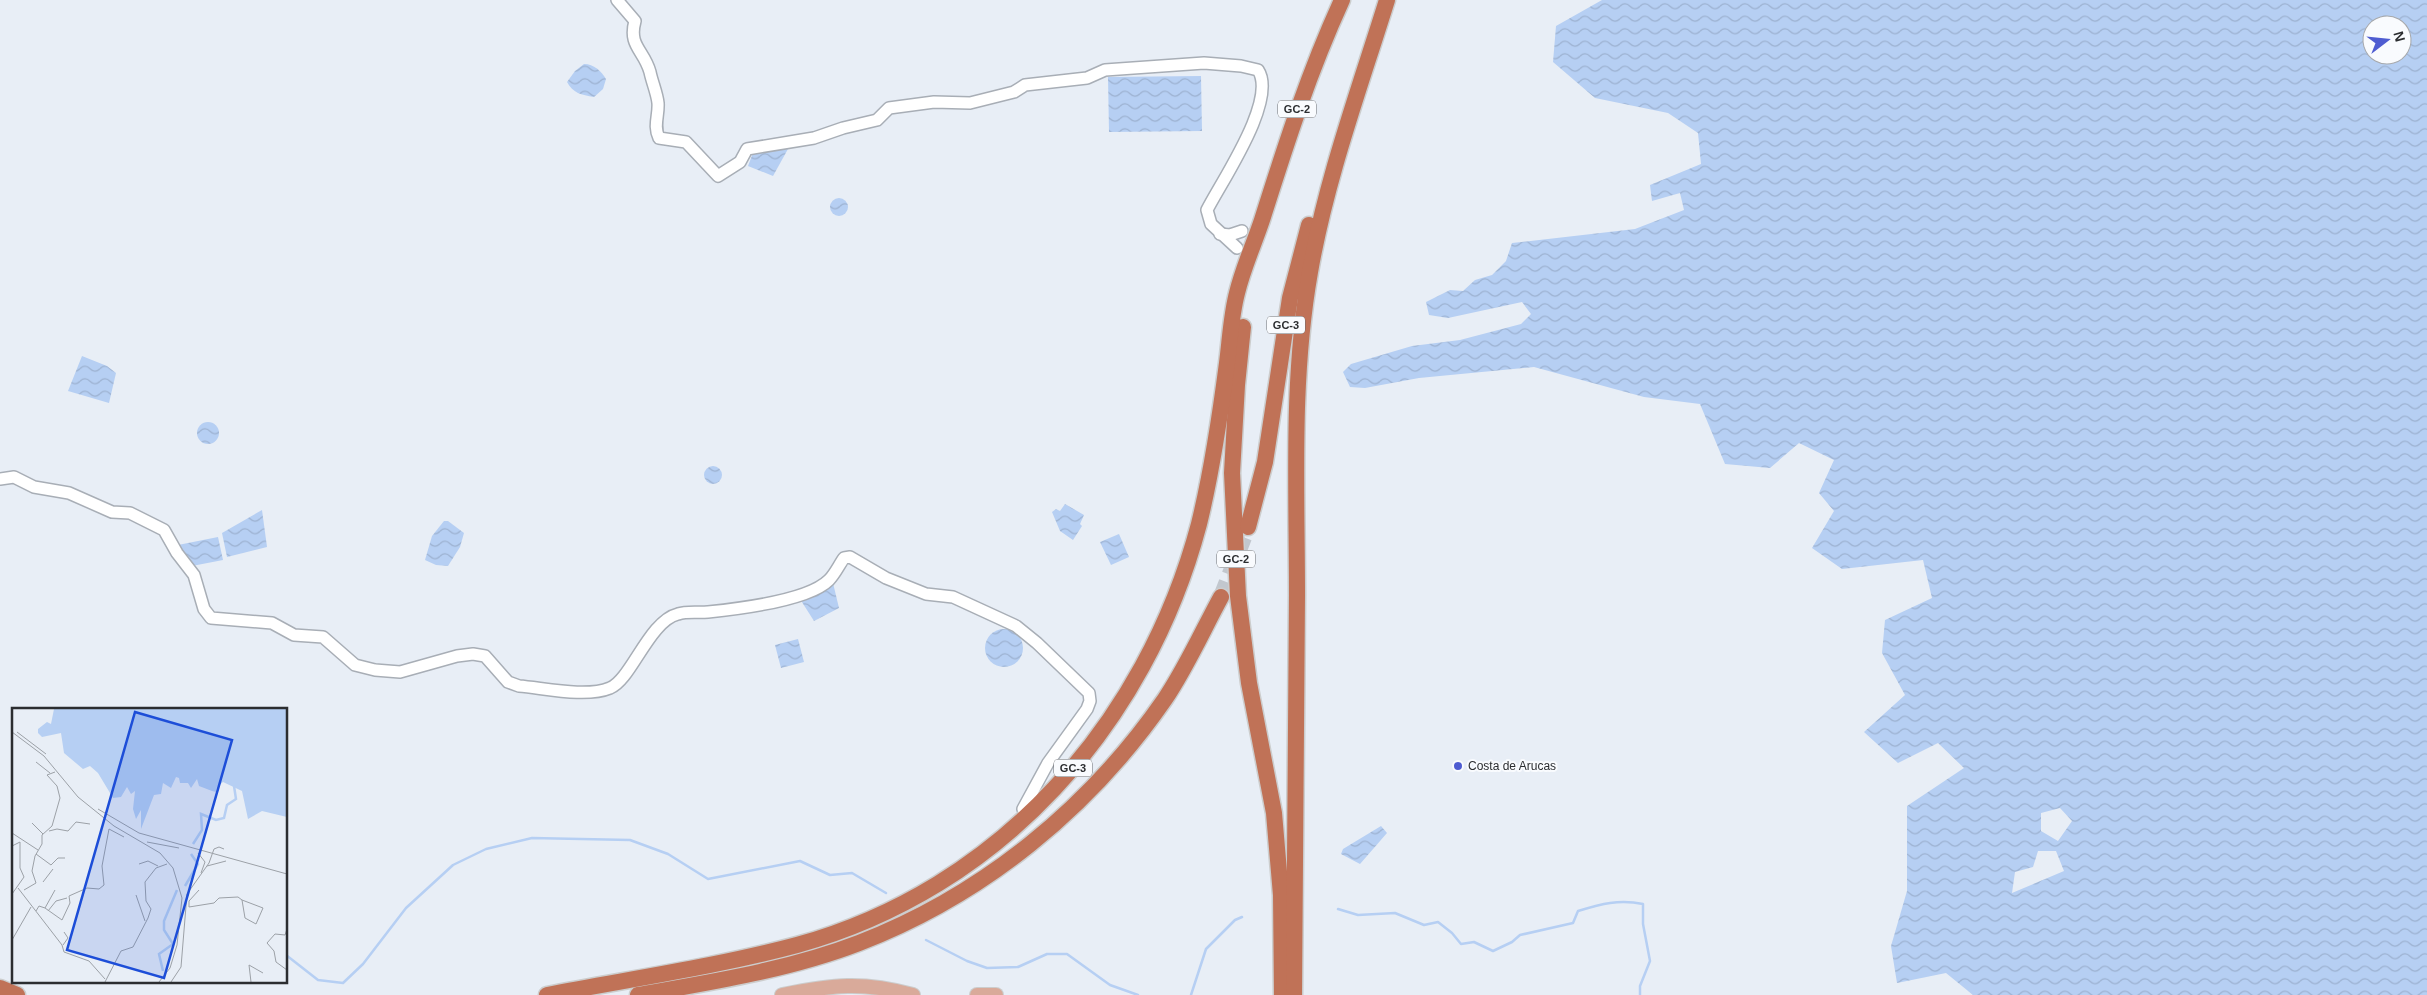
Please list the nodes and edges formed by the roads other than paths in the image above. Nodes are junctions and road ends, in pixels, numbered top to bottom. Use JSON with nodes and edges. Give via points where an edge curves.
{"nodes":[{"id":1,"x":617,"y":0,"type":"edge"},
{"id":2,"x":1342,"y":0,"type":"edge"},
{"id":3,"x":1387,"y":0,"type":"edge"},
{"id":4,"x":1346,"y":130,"type":"junction"},
{"id":5,"x":1261,"y":222,"type":"junction"},
{"id":6,"x":1242,"y":231,"type":"dead end"},
{"id":7,"x":1220,"y":234,"type":"junction"},
{"id":8,"x":1237,"y":248,"type":"dead end"},
{"id":9,"x":0,"y":479,"type":"edge"},
{"id":10,"x":1248,"y":526,"type":"tunnel mouth"},
{"id":11,"x":1221,"y":597,"type":"tunnel mouth"},
{"id":12,"x":1048,"y":763,"type":"junction"},
{"id":13,"x":1055,"y":778,"type":"joint"},
{"id":14,"x":1023,"y":809,"type":"junction"},
{"id":15,"x":861,"y":922,"type":"junction"},
{"id":16,"x":1288,"y":937,"type":"junction"},
{"id":17,"x":0,"y":988,"type":"edge"},
{"id":18,"x":897,"y":992,"type":"edge"},
{"id":19,"x":18,"y":995,"type":"edge"},
{"id":20,"x":547,"y":995,"type":"edge"},
{"id":21,"x":638,"y":995,"type":"edge"},
{"id":22,"x":782,"y":995,"type":"edge"},
{"id":23,"x":913,"y":995,"type":"edge"},
{"id":24,"x":977,"y":995,"type":"edge"},
{"id":25,"x":996,"y":995,"type":"edge"},
{"id":26,"x":1270,"y":995,"type":"edge"},
{"id":27,"x":1282,"y":995,"type":"edge"},
{"id":28,"x":1294,"y":995,"type":"edge"},
{"id":29,"x":1301,"y":995,"type":"edge"}],
"edges":[{"from":1,"to":7,"type":"street","via":[[636,21],[632,33],[648,64],[654,87],[659,138],[686,142],[718,176],[740,162],[748,149],[814,138],[877,120],[889,108],[934,102],[970,103],[1014,92],[1025,85],[1087,78],[1105,70],[1204,63],[1258,70],[1262,89],[1253,124],[1207,210],[1211,224]]},
{"from":2,"to":5,"type":"highway","number":"GC-2","via":[[1294,115]]},
{"from":3,"to":4,"type":"highway","number":"GC-2"},
{"from":4,"to":10,"type":"highway","number":"GC-3","via":[[1311,216],[1290,298],[1265,462]]},
{"from":4,"to":16,"type":"highway","number":"GC-2","via":[[1315,245],[1298,365],[1297,634]]},
{"from":5,"to":15,"type":"highway","number":"GC-3","via":[[1237,293],[1216,440],[1198,525],[1168,618],[1138,677],[1102,733],[1064,780],[1014,827],[934,886]]},
{"from":5,"to":16,"type":"highway","number":"GC-2","via":[[1245,303],[1232,473],[1238,596],[1249,683],[1274,813]]},
{"from":6,"to":7,"type":"street"},
{"from":7,"to":8,"type":"street"},
{"from":9,"to":12,"type":"street","via":[[14,477],[34,487],[69,494],[112,512],[130,513],[164,530],[194,575],[204,609],[211,618],[272,623],[294,635],[323,637],[355,664],[375,670],[400,672],[457,656],[485,656],[508,682],[519,686],[590,692],[610,688],[620,680],[664,621],[677,614],[757,606],[802,594],[828,581],[844,558],[850,557],[886,578],[926,594],[953,597],[1016,626],[1089,693],[1087,709]]},
{"from":11,"to":21,"type":"highway","number":"GC-3","via":[[1166,698],[1120,758],[1074,808],[1025,850],[988,876],[942,905],[857,944],[742,975]]},
{"from":12,"to":13,"type":"street","via":[[1047,773]]},
{"from":12,"to":14,"type":"street"},
{"from":13,"to":14,"type":"highway"},
{"from":14,"to":15,"type":"highway","via":[[967,855]]},
{"from":15,"to":20,"type":"highway","number":"GC-3","via":[[800,944]]},
{"from":16,"to":26,"type":"highway"},
{"from":16,"to":27,"type":"highway","number":"GC-2"},
{"from":16,"to":28,"type":"highway","number":"GC-2"},
{"from":16,"to":29,"type":"highway","via":[[1300,979]]},
{"from":17,"to":19,"type":"highway"},
{"from":18,"to":22,"type":"main road","via":[[839,984]]},
{"from":18,"to":23,"type":"main road"},
{"from":24,"to":25,"type":"main road"}]}
